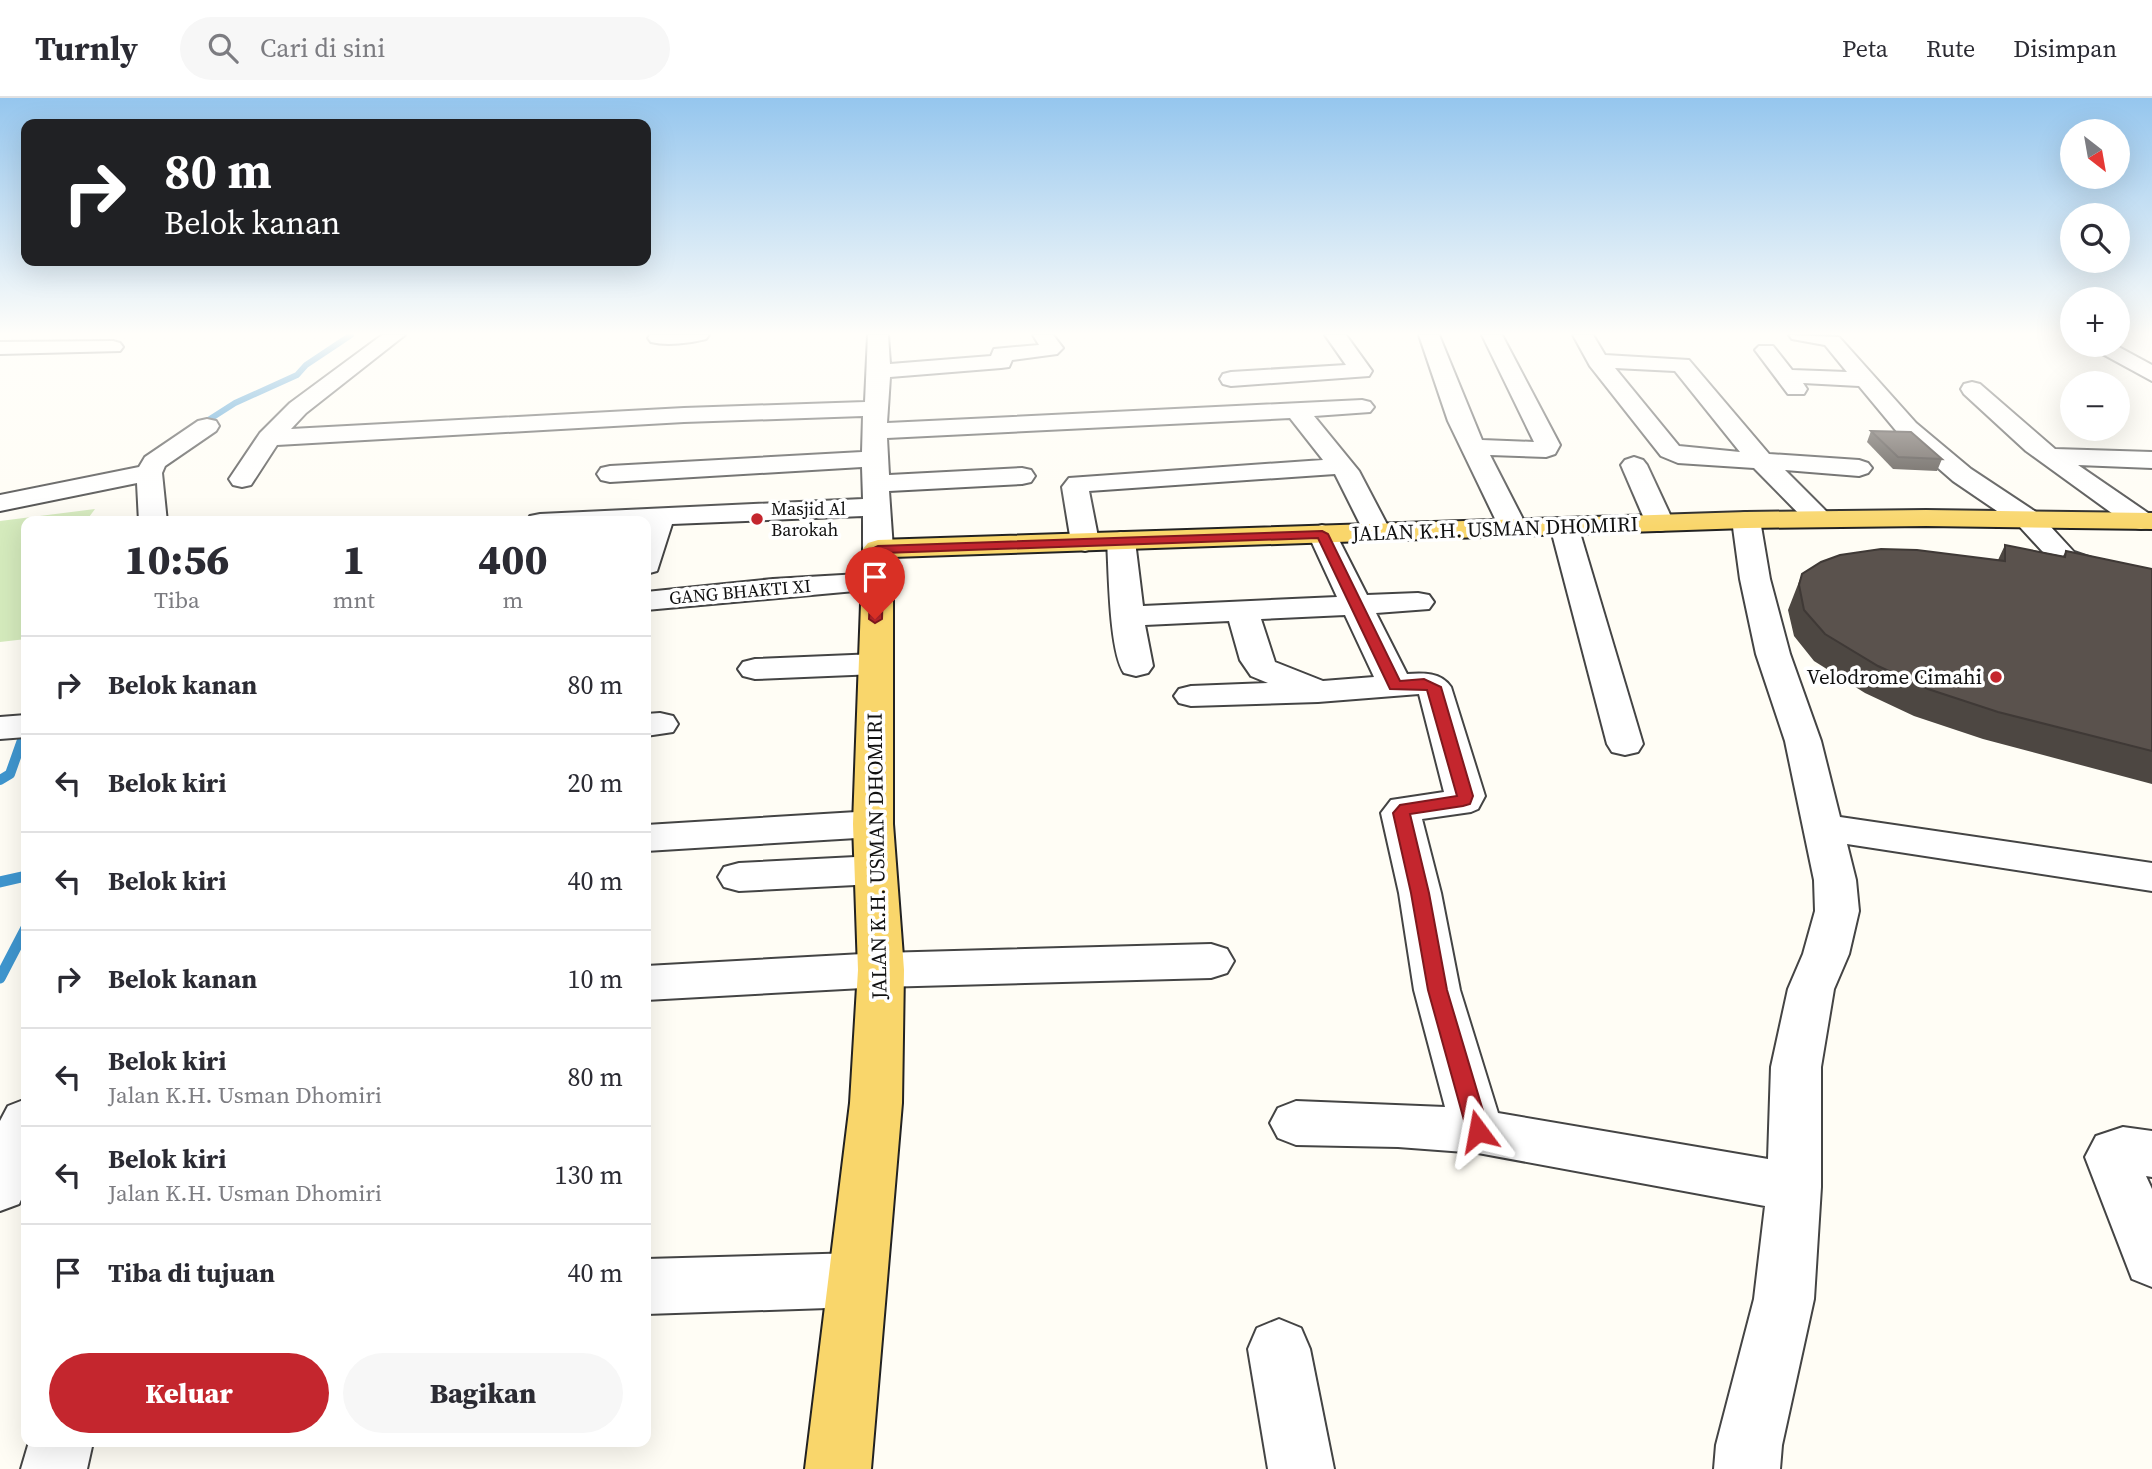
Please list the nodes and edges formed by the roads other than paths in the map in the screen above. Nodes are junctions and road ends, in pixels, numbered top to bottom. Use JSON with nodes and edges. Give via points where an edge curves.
{"nodes":[{"id":1,"x":310,"y":399,"type":"edge"},
{"id":2,"x":877,"y":399,"type":"edge"},
{"id":3,"x":1452,"y":399,"type":"edge"},
{"id":4,"x":1525,"y":399,"type":"edge"},
{"id":5,"x":1628,"y":399,"type":"edge"},
{"id":6,"x":1709,"y":399,"type":"edge"},
{"id":7,"x":1880,"y":399,"type":"edge"},
{"id":8,"x":1982,"y":399,"type":"edge"},
{"id":9,"x":1362,"y":407,"type":"dead end"},
{"id":10,"x":1296,"y":410,"type":"junction"},
{"id":11,"x":875,"y":422,"type":"junction"},
{"id":12,"x":207,"y":426,"type":"dead end"},
{"id":13,"x":626,"y":435,"type":"dead end"},
{"id":14,"x":269,"y":438,"type":"junction"},
{"id":15,"x":1472,"y":447,"type":"junction"},
{"id":16,"x":2049,"y":456,"type":"junction"},
{"id":17,"x":2152,"y":460,"type":"edge"},
{"id":18,"x":1763,"y":463,"type":"junction"},
{"id":19,"x":1633,"y":465,"type":"dead end"},
{"id":20,"x":1342,"y":466,"type":"junction"},
{"id":21,"x":1859,"y":468,"type":"dead end"},
{"id":22,"x":143,"y":474,"type":"junction"},
{"id":23,"x":610,"y":474,"type":"dead end"},
{"id":24,"x":1022,"y":476,"type":"dead end"},
{"id":25,"x":242,"y":479,"type":"dead end"},
{"id":26,"x":2080,"y":479,"type":"junction"},
{"id":27,"x":2152,"y":480,"type":"edge"},
{"id":28,"x":0,"y":503,"type":"edge"},
{"id":29,"x":152,"y":516,"type":"edge"},
{"id":30,"x":651,"y":516,"type":"edge"},
{"id":31,"x":661,"y":516,"type":"junction"},
{"id":32,"x":876,"y":516,"type":"junction"},
{"id":33,"x":1819,"y":518,"type":"junction"},
{"id":34,"x":1746,"y":520,"type":"junction"},
{"id":35,"x":2029,"y":520,"type":"junction"},
{"id":36,"x":2147,"y":521,"type":"edge"},
{"id":37,"x":1660,"y":523,"type":"junction"},
{"id":38,"x":1564,"y":526,"type":"junction"},
{"id":39,"x":1513,"y":527,"type":"junction"},
{"id":40,"x":1377,"y":532,"type":"junction"},
{"id":41,"x":1322,"y":534,"type":"junction"},
{"id":42,"x":1121,"y":541,"type":"junction"},
{"id":43,"x":1085,"y":542,"type":"junction"},
{"id":44,"x":651,"y":549,"type":"edge"},
{"id":45,"x":2152,"y":583,"type":"edge"},
{"id":46,"x":651,"y":601,"type":"edge"},
{"id":47,"x":1418,"y":602,"type":"dead end"},
{"id":48,"x":1358,"y":606,"type":"junction"},
{"id":49,"x":1242,"y":610,"type":"junction"},
{"id":50,"x":1128,"y":615,"type":"junction"},
{"id":51,"x":876,"y":664,"type":"junction"},
{"id":52,"x":1136,"y":666,"type":"dead end"},
{"id":53,"x":755,"y":669,"type":"dead end"},
{"id":54,"x":1395,"y":686,"type":"junction"},
{"id":55,"x":1318,"y":692,"type":"junction"},
{"id":56,"x":1191,"y":696,"type":"dead end"},
{"id":57,"x":1625,"y":744,"type":"dead end"},
{"id":58,"x":873,"y":824,"type":"junction"},
{"id":59,"x":1823,"y":827,"type":"junction"},
{"id":60,"x":651,"y":838,"type":"edge"},
{"id":61,"x":875,"y":870,"type":"junction"},
{"id":62,"x":739,"y":877,"type":"dead end"},
{"id":63,"x":2152,"y":877,"type":"edge"},
{"id":64,"x":1211,"y":961,"type":"dead end"},
{"id":65,"x":881,"y":970,"type":"junction"},
{"id":66,"x":651,"y":983,"type":"edge"},
{"id":67,"x":1296,"y":1123,"type":"dead end"},
{"id":68,"x":1478,"y":1131,"type":"junction"},
{"id":69,"x":21,"y":1134,"type":"edge"},
{"id":70,"x":2152,"y":1154,"type":"edge"},
{"id":71,"x":0,"y":1186,"type":"edge"},
{"id":72,"x":1794,"y":1187,"type":"junction"},
{"id":73,"x":2152,"y":1260,"type":"edge"},
{"id":74,"x":857,"y":1280,"type":"junction"},
{"id":75,"x":651,"y":1287,"type":"edge"},
{"id":76,"x":1279,"y":1349,"type":"dead end"},
{"id":77,"x":838,"y":1469,"type":"edge"},
{"id":78,"x":1301,"y":1469,"type":"edge"},
{"id":79,"x":1747,"y":1469,"type":"edge"}],
"edges":[{"from":1,"to":14,"type":"street"},
{"from":2,"to":11,"type":"street"},
{"from":3,"to":15,"type":"street"},
{"from":4,"to":15,"type":"street","via":[[1546,449]]},
{"from":5,"to":18,"type":"street","via":[[1670,451],[1686,457]]},
{"from":6,"to":18,"type":"street"},
{"from":7,"to":35,"type":"street","via":[[1962,475]]},
{"from":8,"to":16,"type":"street"},
{"from":9,"to":10,"type":"street"},
{"from":10,"to":11,"type":"street","via":[[1118,407]]},
{"from":10,"to":20,"type":"street"},
{"from":11,"to":13,"type":"street"},
{"from":11,"to":14,"type":"street","via":[[671,415]]},
{"from":11,"to":32,"type":"street"},
{"from":12,"to":22,"type":"street"},
{"from":14,"to":25,"type":"street"},
{"from":15,"to":39,"type":"street"},
{"from":16,"to":17,"type":"street"},
{"from":16,"to":26,"type":"street"},
{"from":18,"to":21,"type":"street"},
{"from":18,"to":33,"type":"street"},
{"from":19,"to":37,"type":"street"},
{"from":20,"to":40,"type":"street"},
{"from":20,"to":43,"type":"street","via":[[1192,447],[1077,484]]},
{"from":22,"to":28,"type":"street"},
{"from":22,"to":29,"type":"street"},
{"from":23,"to":32,"type":"street"},
{"from":24,"to":32,"type":"street"},
{"from":26,"to":27,"type":"street"},
{"from":26,"to":36,"type":"street"},
{"from":30,"to":31,"type":"street"},
{"from":31,"to":32,"type":"street"},
{"from":31,"to":44,"type":"street"},
{"from":32,"to":43,"type":"main road","name":"JALAN K.H. USMAN DHOMIRI"},
{"from":32,"to":46,"type":"street","name":"GANG BHAKTI XI","via":[[800,586]]},
{"from":32,"to":51,"type":"main road","name":"JALAN K.H. USMAN DHOMIRI"},
{"from":33,"to":34,"type":"main road","name":"JALAN K.H. USMAN DHOMIRI"},
{"from":33,"to":35,"type":"main road","name":"JALAN K.H. USMAN DHOMIRI"},
{"from":34,"to":37,"type":"main road","name":"JALAN K.H. USMAN DHOMIRI"},
{"from":34,"to":59,"type":"street","via":[[1773,653],[1803,741]]},
{"from":35,"to":36,"type":"main road","name":"JALAN K.H. USMAN DHOMIRI"},
{"from":35,"to":45,"type":"street","via":[[2064,558]]},
{"from":37,"to":38,"type":"main road","name":"JALAN K.H. USMAN DHOMIRI"},
{"from":38,"to":39,"type":"main road","name":"JALAN K.H. USMAN DHOMIRI"},
{"from":38,"to":57,"type":"street"},
{"from":39,"to":40,"type":"main road","name":"JALAN K.H. USMAN DHOMIRI"},
{"from":40,"to":41,"type":"main road","name":"JALAN K.H. USMAN DHOMIRI"},
{"from":41,"to":42,"type":"main road","name":"JALAN K.H. USMAN DHOMIRI"},
{"from":41,"to":48,"type":"street"},
{"from":42,"to":43,"type":"main road","name":"JALAN K.H. USMAN DHOMIRI"},
{"from":42,"to":50,"type":"street"},
{"from":47,"to":48,"type":"street"},
{"from":48,"to":49,"type":"street"},
{"from":48,"to":54,"type":"street"},
{"from":49,"to":50,"type":"street"},
{"from":49,"to":55,"type":"street","via":[[1263,669]]},
{"from":50,"to":52,"type":"street"},
{"from":51,"to":53,"type":"street"},
{"from":51,"to":58,"type":"main road","name":"JALAN K.H. USMAN DHOMIRI"},
{"from":54,"to":55,"type":"street"},
{"from":54,"to":68,"type":"street","via":[[1424,683],[1434,687],[1465,796],[1457,803],[1401,813],[1437,990]]},
{"from":55,"to":56,"type":"street"},
{"from":58,"to":60,"type":"street"},
{"from":58,"to":61,"type":"main road","name":"JALAN K.H. USMAN DHOMIRI"},
{"from":59,"to":63,"type":"street"},
{"from":59,"to":72,"type":"street","via":[[1837,911],[1811,989],[1796,1067]]},
{"from":61,"to":62,"type":"street"},
{"from":61,"to":65,"type":"main road","name":"JALAN K.H. USMAN DHOMIRI"},
{"from":64,"to":65,"type":"street"},
{"from":65,"to":66,"type":"street"},
{"from":65,"to":74,"type":"main road","name":"JALAN K.H. USMAN DHOMIRI","via":[[876,1103]]},
{"from":67,"to":68,"type":"street"},
{"from":68,"to":72,"type":"street"},
{"from":69,"to":71,"type":"street"},
{"from":70,"to":73,"type":"street","via":[[2123,1150],[2112,1157]]},
{"from":72,"to":79,"type":"street","via":[[1784,1299]]},
{"from":74,"to":75,"type":"street"},
{"from":74,"to":77,"type":"main road","name":"JALAN K.H. USMAN DHOMIRI"},
{"from":76,"to":78,"type":"street"}]}
